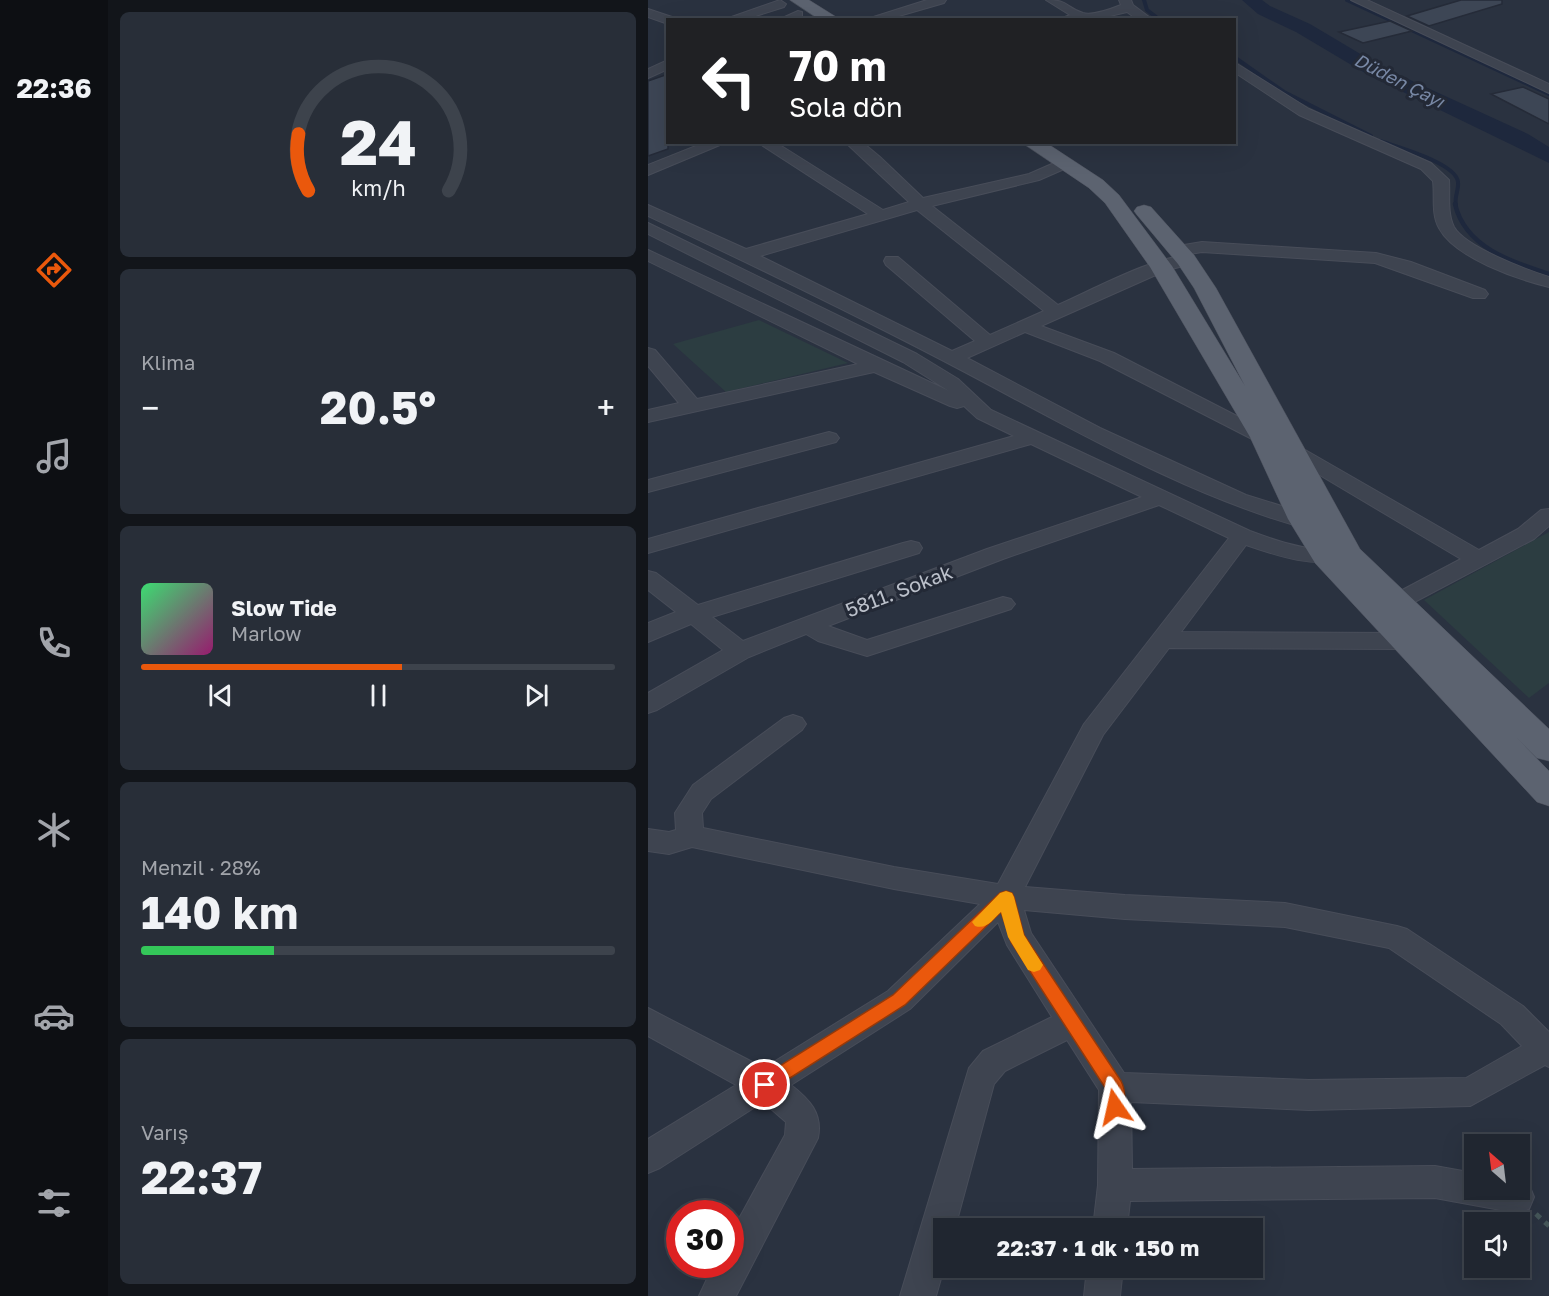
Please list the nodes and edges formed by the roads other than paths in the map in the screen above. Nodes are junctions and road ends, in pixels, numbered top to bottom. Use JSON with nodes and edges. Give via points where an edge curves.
{"nodes":[{"id":1,"x":652,"y":0,"type":"edge"},
{"id":2,"x":940,"y":0,"type":"edge"},
{"id":3,"x":1052,"y":0,"type":"edge"},
{"id":4,"x":1357,"y":0,"type":"edge"},
{"id":5,"x":648,"y":1,"type":"edge"},
{"id":6,"x":885,"y":3,"type":"dead end"},
{"id":7,"x":1126,"y":3,"type":"edge"},
{"id":8,"x":792,"y":7,"type":"edge"},
{"id":9,"x":907,"y":10,"type":"junction"},
{"id":10,"x":648,"y":13,"type":"edge"},
{"id":11,"x":739,"y":18,"type":"edge"},
{"id":12,"x":762,"y":18,"type":"edge"},
{"id":13,"x":827,"y":18,"type":"edge"},
{"id":14,"x":877,"y":18,"type":"edge"},
{"id":15,"x":1083,"y":18,"type":"joint"},
{"id":16,"x":1145,"y":18,"type":"edge"},
{"id":17,"x":666,"y":19,"type":"edge"},
{"id":18,"x":661,"y":60,"type":"edge"},
{"id":19,"x":1236,"y":67,"type":"edge"},
{"id":20,"x":648,"y":74,"type":"edge"},
{"id":21,"x":1549,"y":89,"type":"edge"},
{"id":22,"x":715,"y":144,"type":"edge"},
{"id":23,"x":767,"y":144,"type":"edge"},
{"id":24,"x":855,"y":144,"type":"edge"},
{"id":25,"x":1035,"y":144,"type":"edge"},
{"id":26,"x":1060,"y":153,"type":"edge"},
{"id":27,"x":648,"y":170,"type":"edge"},
{"id":28,"x":920,"y":204,"type":"junction"},
{"id":29,"x":648,"y":210,"type":"edge"},
{"id":30,"x":880,"y":215,"type":"junction"},
{"id":31,"x":651,"y":232,"type":"edge"},
{"id":32,"x":648,"y":255,"type":"edge"},
{"id":33,"x":745,"y":255,"type":"junction"},
{"id":34,"x":1175,"y":259,"type":"junction"},
{"id":35,"x":892,"y":261,"type":"dead end"},
{"id":36,"x":1549,"y":282,"type":"edge"},
{"id":37,"x":1479,"y":294,"type":"dead end"},
{"id":38,"x":1056,"y":312,"type":"junction"},
{"id":39,"x":1025,"y":326,"type":"junction"},
{"id":40,"x":987,"y":342,"type":"junction"},
{"id":41,"x":648,"y":354,"type":"edge"},
{"id":42,"x":910,"y":358,"type":"junction"},
{"id":43,"x":952,"y":358,"type":"junction"},
{"id":44,"x":876,"y":366,"type":"junction"},
{"id":45,"x":693,"y":406,"type":"junction"},
{"id":46,"x":984,"y":414,"type":"junction"},
{"id":47,"x":648,"y":416,"type":"edge"},
{"id":48,"x":1032,"y":437,"type":"junction"},
{"id":49,"x":1263,"y":437,"type":"junction"},
{"id":50,"x":829,"y":438,"type":"dead end"},
{"id":51,"x":1293,"y":451,"type":"junction"},
{"id":52,"x":648,"y":486,"type":"edge"},
{"id":53,"x":1159,"y":498,"type":"junction"},
{"id":54,"x":1549,"y":515,"type":"edge"},
{"id":55,"x":1302,"y":519,"type":"junction"},
{"id":56,"x":1242,"y":536,"type":"junction"},
{"id":57,"x":648,"y":546,"type":"edge"},
{"id":58,"x":1336,"y":547,"type":"junction"},
{"id":59,"x":911,"y":548,"type":"dead end"},
{"id":60,"x":1478,"y":559,"type":"junction"},
{"id":61,"x":648,"y":578,"type":"edge"},
{"id":62,"x":1397,"y":602,"type":"junction"},
{"id":63,"x":1004,"y":604,"type":"dead end"},
{"id":64,"x":692,"y":615,"type":"junction"},
{"id":65,"x":809,"y":626,"type":"junction"},
{"id":66,"x":648,"y":634,"type":"edge"},
{"id":67,"x":1164,"y":640,"type":"junction"},
{"id":68,"x":1405,"y":641,"type":"junction"},
{"id":69,"x":740,"y":651,"type":"junction"},
{"id":70,"x":648,"y":704,"type":"edge"},
{"id":71,"x":793,"y":724,"type":"dead end"},
{"id":72,"x":1549,"y":749,"type":"edge"},
{"id":73,"x":1549,"y":793,"type":"edge"},
{"id":74,"x":692,"y":836,"type":"junction"},
{"id":75,"x":648,"y":840,"type":"edge"},
{"id":76,"x":1006,"y":897,"type":"junction"},
{"id":77,"x":648,"y":1021,"type":"edge"},
{"id":78,"x":1071,"y":1023,"type":"junction"},
{"id":79,"x":1548,"y":1050,"type":"edge"},
{"id":80,"x":765,"y":1085,"type":"junction"},
{"id":81,"x":1115,"y":1087,"type":"junction"},
{"id":82,"x":648,"y":1157,"type":"edge"},
{"id":83,"x":1115,"y":1185,"type":"junction"},
{"id":84,"x":1464,"y":1187,"type":"edge"},
{"id":85,"x":1111,"y":1218,"type":"edge"},
{"id":86,"x":1104,"y":1278,"type":"edge"},
{"id":87,"x":717,"y":1296,"type":"edge"},
{"id":88,"x":918,"y":1296,"type":"edge"},
{"id":89,"x":1102,"y":1296,"type":"edge"}],
"edges":[{"from":1,"to":5,"type":"street"},
{"from":2,"to":9,"type":"street"},
{"from":3,"to":15,"type":"street"},
{"from":4,"to":21,"type":"street"},
{"from":6,"to":9,"type":"street"},
{"from":7,"to":15,"type":"street","via":[[1113,13]]},
{"from":7,"to":16,"type":"street"},
{"from":8,"to":11,"type":"street"},
{"from":8,"to":12,"type":"street"},
{"from":8,"to":13,"type":"main road"},
{"from":9,"to":14,"type":"street"},
{"from":10,"to":17,"type":"street"},
{"from":18,"to":20,"type":"street"},
{"from":19,"to":36,"type":"street","via":[[1304,112],[1426,166],[1441,180],[1446,229],[1461,243],[1490,259]]},
{"from":22,"to":27,"type":"street"},
{"from":23,"to":30,"type":"street"},
{"from":24,"to":28,"type":"street"},
{"from":25,"to":26,"type":"main road"},
{"from":26,"to":28,"type":"street","via":[[1034,177]]},
{"from":26,"to":34,"type":"main road"},
{"from":28,"to":30,"type":"street"},
{"from":28,"to":38,"type":"street"},
{"from":29,"to":33,"type":"street"},
{"from":30,"to":33,"type":"street"},
{"from":31,"to":42,"type":"street"},
{"from":32,"to":44,"type":"street"},
{"from":33,"to":43,"type":"street"},
{"from":34,"to":37,"type":"street","via":[[1202,247],[1376,258]]},
{"from":34,"to":38,"type":"street"},
{"from":34,"to":49,"type":"main road"},
{"from":34,"to":51,"type":"main road","via":[[1205,288]]},
{"from":35,"to":40,"type":"street"},
{"from":38,"to":39,"type":"street"},
{"from":39,"to":40,"type":"street"},
{"from":39,"to":49,"type":"street","via":[[1107,357]]},
{"from":40,"to":43,"type":"street"},
{"from":41,"to":45,"type":"street"},
{"from":42,"to":44,"type":"street"},
{"from":42,"to":46,"type":"street","via":[[951,383]]},
{"from":43,"to":55,"type":"street","via":[[1093,432],[1238,500]]},
{"from":44,"to":45,"type":"street"},
{"from":44,"to":46,"type":"street"},
{"from":45,"to":47,"type":"street"},
{"from":46,"to":48,"type":"street"},
{"from":48,"to":53,"type":"street"},
{"from":48,"to":57,"type":"street"},
{"from":49,"to":55,"type":"main road"},
{"from":50,"to":52,"type":"street"},
{"from":51,"to":58,"type":"main road"},
{"from":51,"to":60,"type":"street"},
{"from":53,"to":56,"type":"street"},
{"from":53,"to":65,"type":"street","name":"5811. Sokak","via":[[995,554]]},
{"from":54,"to":60,"type":"street","via":[[1526,534]]},
{"from":55,"to":58,"type":"main road"},
{"from":56,"to":58,"type":"street","via":[[1290,553]]},
{"from":56,"to":67,"type":"street"},
{"from":58,"to":62,"type":"main road"},
{"from":58,"to":68,"type":"main road"},
{"from":59,"to":64,"type":"street"},
{"from":60,"to":62,"type":"street"},
{"from":61,"to":64,"type":"street"},
{"from":62,"to":72,"type":"main road"},
{"from":63,"to":65,"type":"street","via":[[867,648]]},
{"from":64,"to":66,"type":"street"},
{"from":64,"to":69,"type":"street"},
{"from":65,"to":69,"type":"street","name":"5811. Sokak"},
{"from":67,"to":68,"type":"street"},
{"from":67,"to":76,"type":"street","via":[[1093,730]]},
{"from":68,"to":73,"type":"main road"},
{"from":69,"to":70,"type":"street","name":"5811. Sokak"},
{"from":71,"to":74,"type":"street","via":[[702,792],[687,816]]},
{"from":74,"to":75,"type":"street","via":[[669,843]]},
{"from":74,"to":76,"type":"street"},
{"from":76,"to":78,"type":"street","via":[[1017,937]]},
{"from":76,"to":79,"type":"street","via":[[1285,915],[1397,938],[1512,1015]]},
{"from":76,"to":80,"type":"street","via":[[899,1000]]},
{"from":77,"to":80,"type":"street"},
{"from":78,"to":81,"type":"street"},
{"from":78,"to":88,"type":"street","via":[[994,1062],[980,1078]]},
{"from":79,"to":81,"type":"street","via":[[1470,1092],[1309,1095]]},
{"from":80,"to":82,"type":"street"},
{"from":80,"to":87,"type":"street","via":[[800,1114],[803,1130]]},
{"from":81,"to":83,"type":"street"},
{"from":83,"to":84,"type":"street","via":[[1436,1182]]},
{"from":83,"to":85,"type":"street"},
{"from":86,"to":89,"type":"street"}]}
